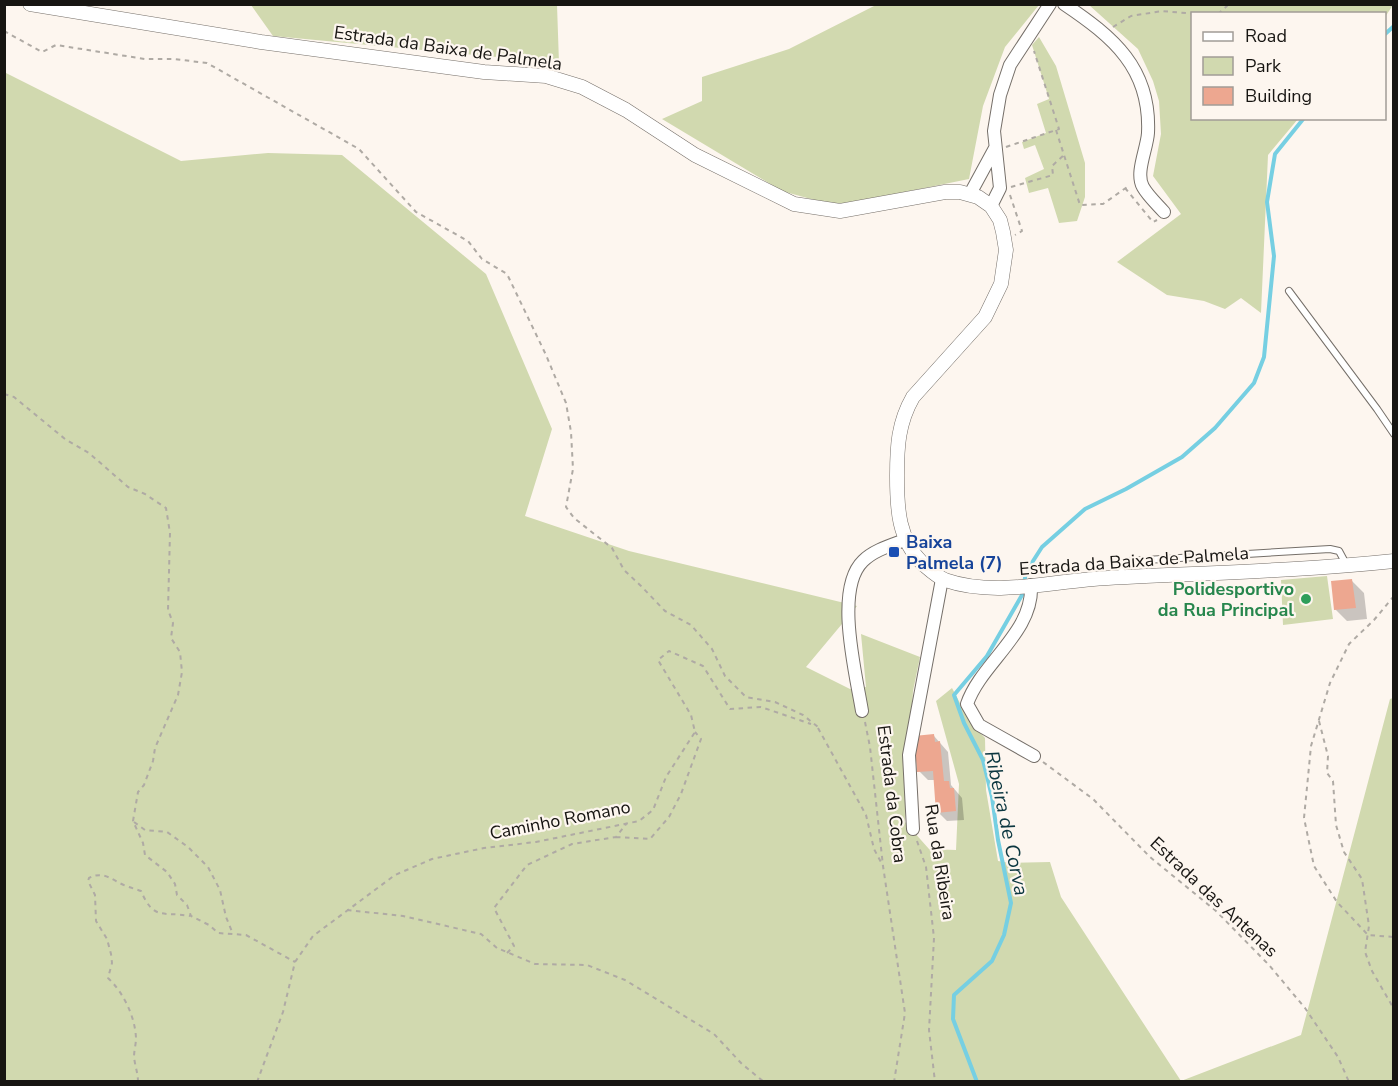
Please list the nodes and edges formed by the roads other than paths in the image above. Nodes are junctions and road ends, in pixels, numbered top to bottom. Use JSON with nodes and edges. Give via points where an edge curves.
{"nodes":[{"id":1,"x":30,"y":4,"type":"edge"},
{"id":2,"x":1050,"y":4,"type":"edge"},
{"id":3,"x":1064,"y":4,"type":"edge"},
{"id":4,"x":995,"y":148,"type":"junction"},
{"id":5,"x":970,"y":194,"type":"junction"},
{"id":6,"x":992,"y":206,"type":"junction"},
{"id":7,"x":1164,"y":212,"type":"dead end"},
{"id":8,"x":1289,"y":291,"type":"dead end"},
{"id":9,"x":1394,"y":434,"type":"edge"},
{"id":10,"x":905,"y":540,"type":"junction"},
{"id":11,"x":1394,"y":561,"type":"edge"},
{"id":12,"x":942,"y":579,"type":"junction"},
{"id":13,"x":1031,"y":585,"type":"junction"},
{"id":14,"x":862,"y":711,"type":"road end"},
{"id":15,"x":1034,"y":756,"type":"road end"},
{"id":16,"x":913,"y":829,"type":"road end"}],
"edges":[{"from":1,"to":5,"type":"street","name":"Estrada da Baixa de Palmela","via":[[261,42],[484,72],[546,76],[582,87],[695,155],[794,204],[840,211],[945,192]]},
{"from":2,"to":4,"type":"street","via":[[1004,80],[996,113]]},
{"from":3,"to":7,"type":"street","via":[[1113,40],[1140,83],[1148,134],[1140,177]]},
{"from":4,"to":5,"type":"street"},
{"from":4,"to":6,"type":"street","via":[[1000,188]]},
{"from":5,"to":6,"type":"street","name":"Estrada da Baixa de Palmela"},
{"from":6,"to":10,"type":"street","name":"Estrada da Baixa de Palmela","via":[[1005,240],[1001,284],[985,317],[925,382],[904,412],[897,444],[897,507]]},
{"from":8,"to":9,"type":"lane"},
{"from":10,"to":12,"type":"street","name":"Estrada da Baixa de Palmela","via":[[931,572]]},
{"from":10,"to":14,"type":"street","name":"Estrada da Cobra","via":[[863,561],[850,590],[848,616]]},
{"from":11,"to":13,"type":"street","name":"Estrada da Baixa de Palmela"},
{"from":12,"to":13,"type":"street","name":"Estrada da Baixa de Palmela","via":[[962,585]]},
{"from":12,"to":16,"type":"street","name":"Rua da Ribeira","via":[[909,754]]},
{"from":13,"to":15,"type":"street","via":[[1032,596],[1024,617],[973,688],[967,704],[980,725]]}]}
